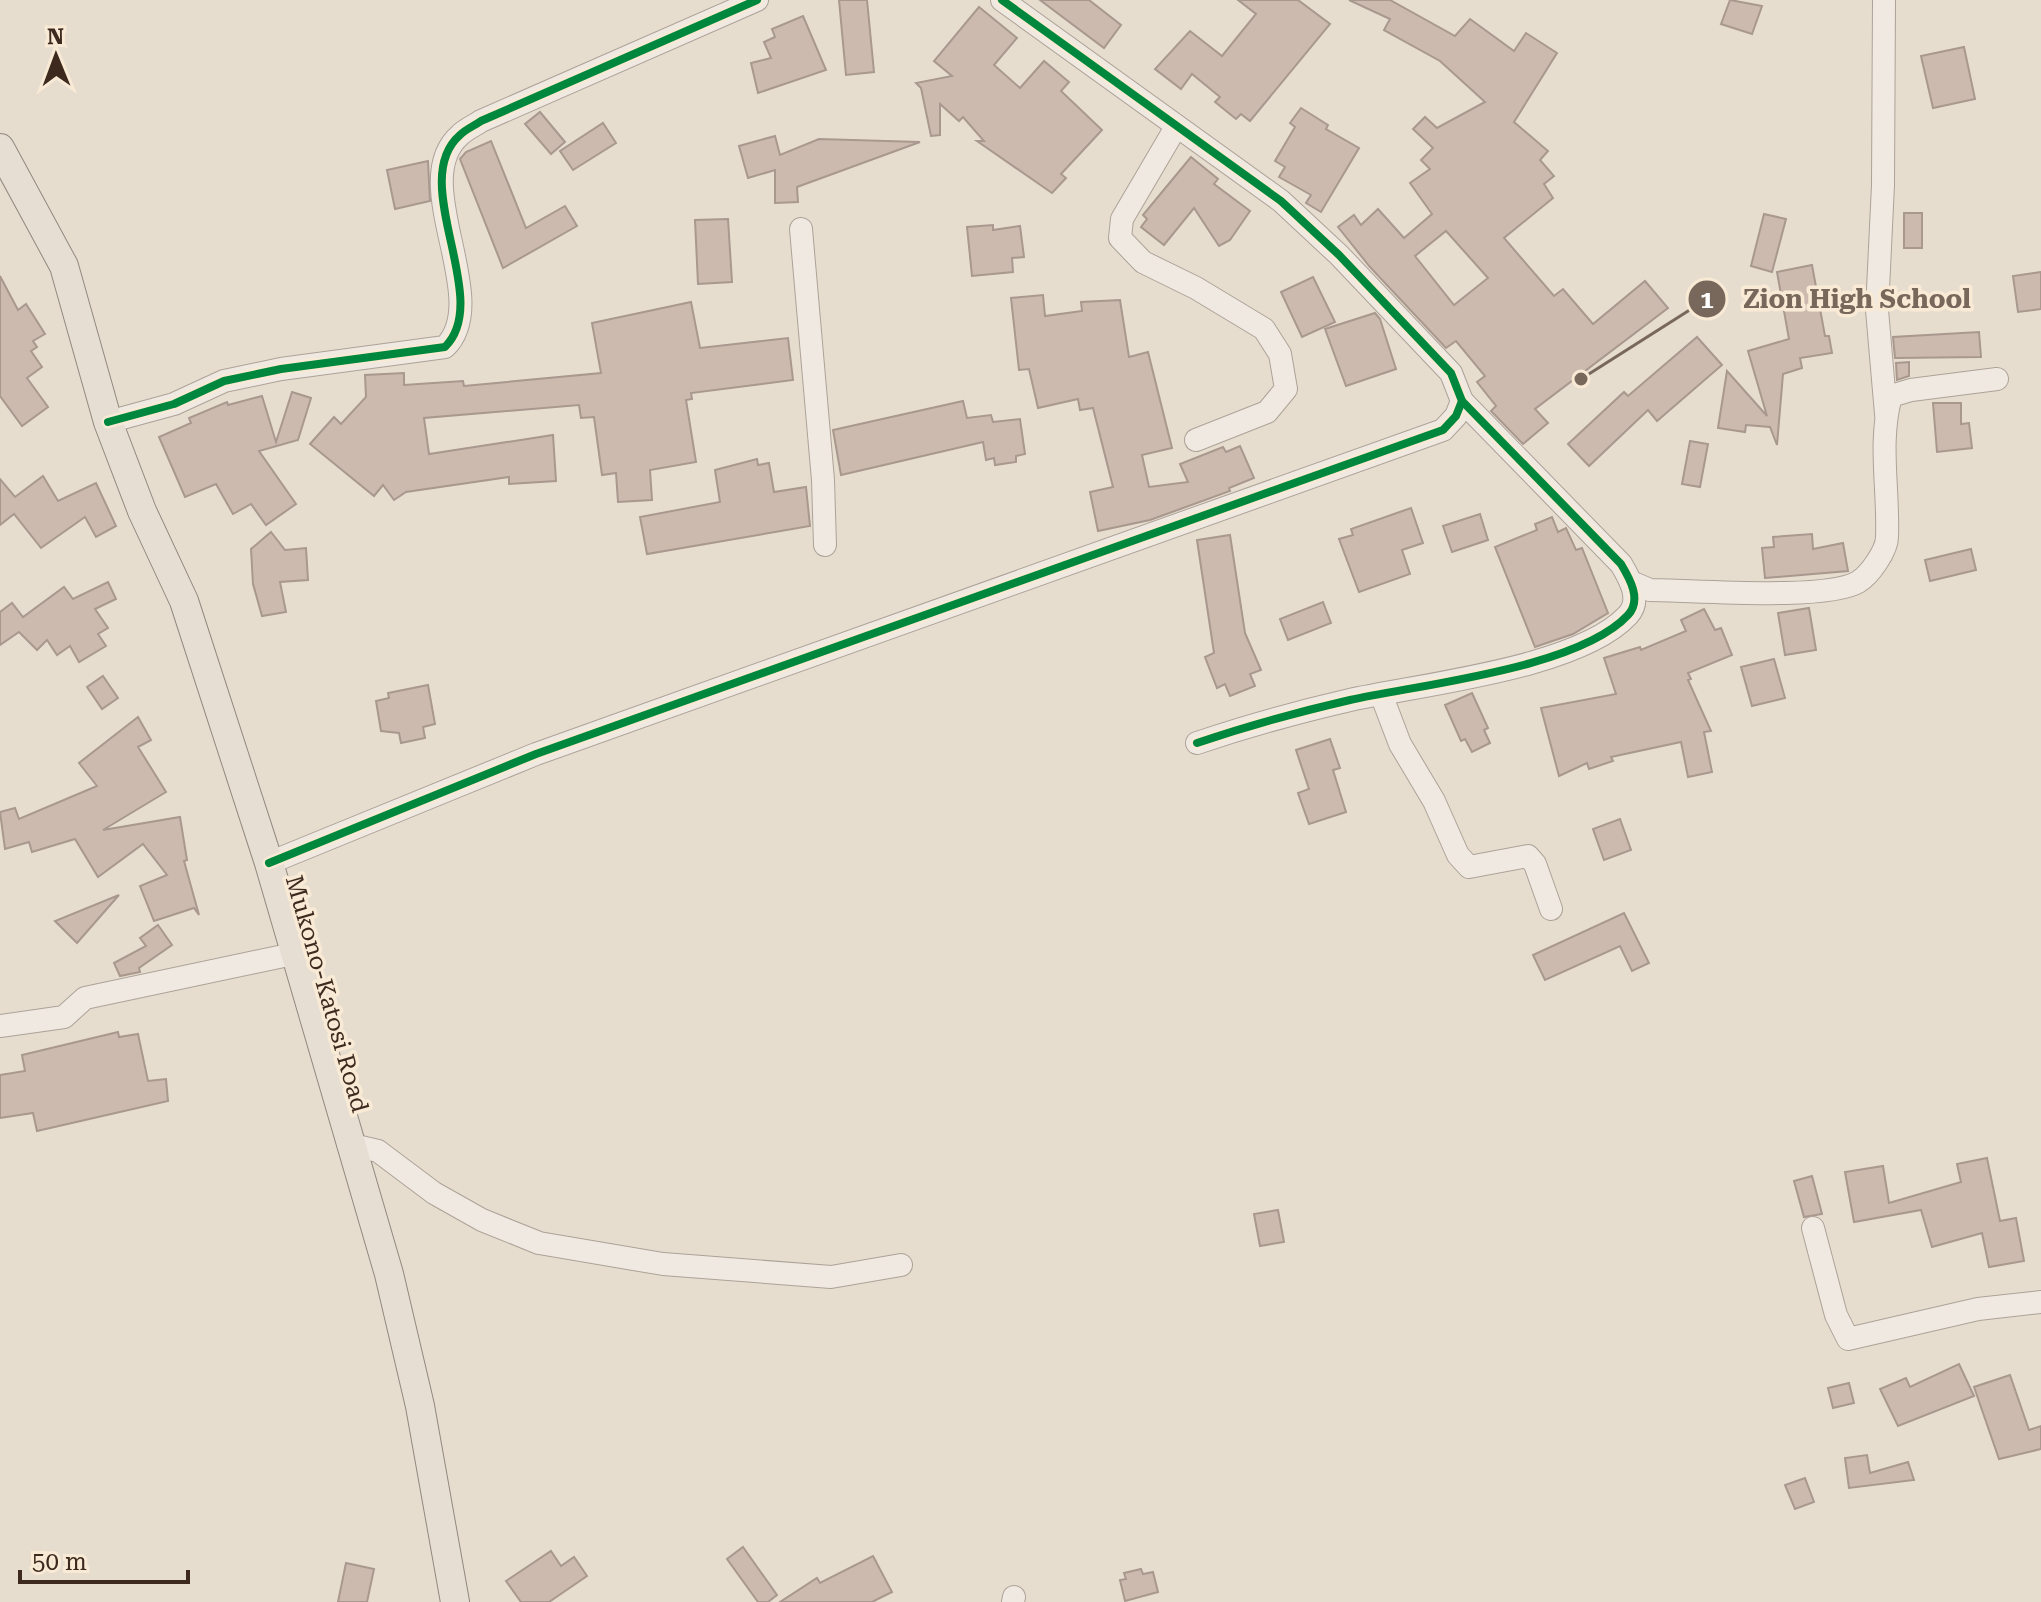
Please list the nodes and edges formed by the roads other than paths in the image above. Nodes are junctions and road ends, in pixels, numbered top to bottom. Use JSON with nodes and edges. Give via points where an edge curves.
{"nodes":[{"id":1,"x":757,"y":0,"type":"edge"},
{"id":2,"x":1002,"y":0,"type":"edge"},
{"id":3,"x":1884,"y":0,"type":"edge"},
{"id":4,"x":1176,"y":127,"type":"junction"},
{"id":5,"x":0,"y":148,"type":"edge"},
{"id":6,"x":801,"y":229,"type":"dead end"},
{"id":7,"x":1997,"y":379,"type":"dead end"},
{"id":8,"x":1462,"y":401,"type":"junction"},
{"id":9,"x":1886,"y":415,"type":"junction"},
{"id":10,"x":108,"y":422,"type":"junction"},
{"id":11,"x":1196,"y":440,"type":"dead end"},
{"id":12,"x":825,"y":545,"type":"dead end"},
{"id":13,"x":1631,"y":582,"type":"junction"},
{"id":14,"x":1381,"y":694,"type":"junction"},
{"id":15,"x":1197,"y":743,"type":"dead end"},
{"id":16,"x":269,"y":863,"type":"junction"},
{"id":17,"x":1551,"y":909,"type":"dead end"},
{"id":18,"x":293,"y":954,"type":"junction"},
{"id":19,"x":0,"y":1026,"type":"edge"},
{"id":20,"x":348,"y":1144,"type":"junction"},
{"id":21,"x":1813,"y":1228,"type":"dead end"},
{"id":22,"x":901,"y":1265,"type":"dead end"},
{"id":23,"x":2041,"y":1302,"type":"edge"},
{"id":24,"x":455,"y":1602,"type":"edge"}],
"edges":[{"from":1,"to":10,"type":"street","via":[[481,121],[458,136],[445,157],[443,186],[461,312],[457,335],[445,347],[224,381],[174,404]]},
{"from":2,"to":4,"type":"street"},
{"from":3,"to":9,"type":"street","via":[[1877,310]]},
{"from":4,"to":8,"type":"street","via":[[1281,201],[1339,255],[1451,373]]},
{"from":4,"to":11,"type":"street","via":[[1122,219],[1120,238],[1143,262],[1264,329],[1286,371],[1286,389],[1267,412]]},
{"from":5,"to":10,"type":"main road","name":"Mukono-Katosi Road","via":[[64,266]]},
{"from":6,"to":12,"type":"street"},
{"from":7,"to":9,"type":"street","via":[[1891,396]]},
{"from":8,"to":13,"type":"street","via":[[1621,564]]},
{"from":8,"to":16,"type":"street","via":[[1443,430],[536,754]]},
{"from":9,"to":13,"type":"street","via":[[1887,541],[1857,583],[1773,593],[1650,590]]},
{"from":10,"to":16,"type":"main road","name":"Mukono-Katosi Road","via":[[184,601]]},
{"from":13,"to":14,"type":"street","via":[[1635,603],[1629,614],[1559,657]]},
{"from":14,"to":15,"type":"street","via":[[1259,722]]},
{"from":14,"to":17,"type":"street","via":[[1400,744],[1458,855],[1469,867],[1528,856]]},
{"from":16,"to":18,"type":"main road","name":"Mukono-Katosi Road"},
{"from":18,"to":19,"type":"street","via":[[85,998],[64,1017]]},
{"from":18,"to":20,"type":"main road","name":"Mukono-Katosi Road"},
{"from":20,"to":22,"type":"street","via":[[378,1151],[434,1193],[539,1243],[663,1264],[831,1277]]},
{"from":20,"to":24,"type":"main road","name":"Mukono-Katosi Road","via":[[389,1274],[417,1391]]},
{"from":21,"to":23,"type":"street","via":[[1836,1315],[1848,1339],[1978,1309]]}]}
